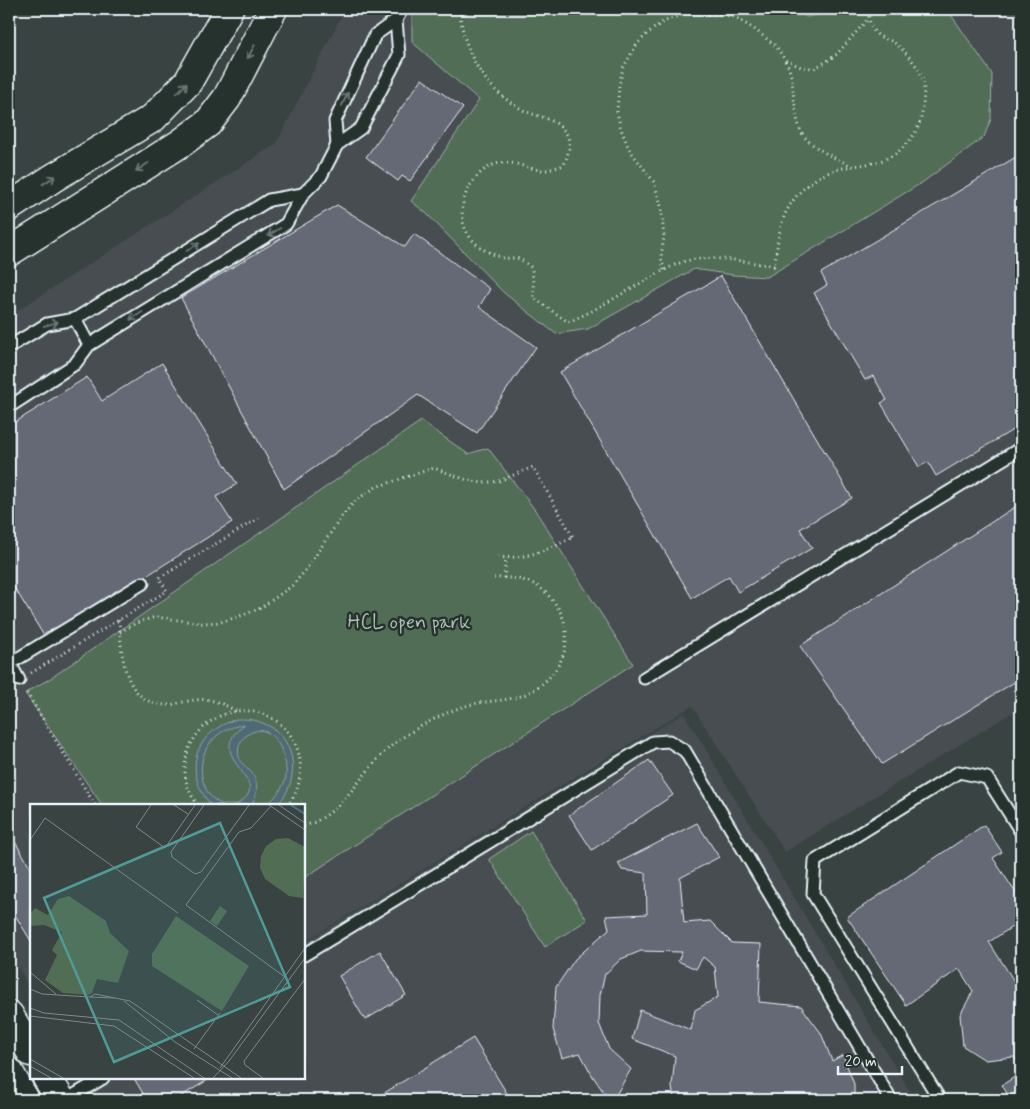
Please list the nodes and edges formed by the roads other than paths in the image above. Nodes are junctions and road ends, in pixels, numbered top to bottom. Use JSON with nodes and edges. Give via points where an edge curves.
{"nodes":[{"id":1,"x":229,"y":9,"type":"edge"},
{"id":2,"x":273,"y":9,"type":"edge"},
{"id":3,"x":402,"y":9,"type":"edge"},
{"id":4,"x":396,"y":20,"type":"junction"},
{"id":5,"x":337,"y":145,"type":"junction"},
{"id":6,"x":302,"y":194,"type":"junction"},
{"id":7,"x":9,"y":207,"type":"edge"},
{"id":8,"x":9,"y":252,"type":"edge"},
{"id":9,"x":75,"y":319,"type":"junction"},
{"id":10,"x":88,"y":345,"type":"junction"},
{"id":11,"x":9,"y":347,"type":"edge"},
{"id":12,"x":9,"y":407,"type":"edge"},
{"id":13,"x":1021,"y":448,"type":"edge"},
{"id":14,"x":143,"y":583,"type":"dead end"},
{"id":15,"x":9,"y":663,"type":"edge"},
{"id":16,"x":644,"y":678,"type":"dead end"},
{"id":17,"x":19,"y":680,"type":"road end"},
{"id":18,"x":1021,"y":832,"type":"edge"},
{"id":19,"x":305,"y":954,"type":"edge"},
{"id":20,"x":9,"y":1015,"type":"edge"},
{"id":21,"x":30,"y":1050,"type":"edge"},
{"id":22,"x":9,"y":1072,"type":"edge"},
{"id":23,"x":48,"y":1079,"type":"edge"},
{"id":24,"x":101,"y":1079,"type":"edge"},
{"id":25,"x":25,"y":1100,"type":"edge"},
{"id":26,"x":61,"y":1100,"type":"edge"},
{"id":27,"x":66,"y":1100,"type":"edge"},
{"id":28,"x":891,"y":1100,"type":"edge"},
{"id":29,"x":940,"y":1100,"type":"edge"}],
"edges":[{"from":7,"to":1,"type":"street","one_way":true,"via":[[153,118],[188,82]]},
{"from":2,"to":8,"type":"street","one_way":true,"via":[[227,98],[208,123]]},
{"from":3,"to":4,"type":"lane"},
{"from":5,"to":4,"type":"lane","one_way":true,"via":[[335,121],[375,34]]},
{"from":4,"to":5,"type":"lane","via":[[399,55],[361,128]]},
{"from":5,"to":6,"type":"lane","via":[[321,176]]},
{"from":9,"to":6,"type":"lane","one_way":true,"via":[[269,200]]},
{"from":6,"to":10,"type":"lane","one_way":true,"via":[[286,224]]},
{"from":9,"to":10,"type":"lane"},
{"from":11,"to":9,"type":"lane","one_way":true,"via":[[47,324]]},
{"from":10,"to":12,"type":"lane","via":[[76,364]]},
{"from":13,"to":16,"type":"lane"},
{"from":14,"to":15,"type":"lane"},
{"from":15,"to":17,"type":"lane"},
{"from":18,"to":29,"type":"lane","via":[[987,778],[959,772],[815,861],[813,894]]},
{"from":19,"to":28,"type":"lane","via":[[652,742],[669,741],[685,751]]},
{"from":20,"to":21,"type":"street"},
{"from":22,"to":25,"type":"street"},
{"from":23,"to":26,"type":"street"},
{"from":24,"to":27,"type":"lane"}]}
